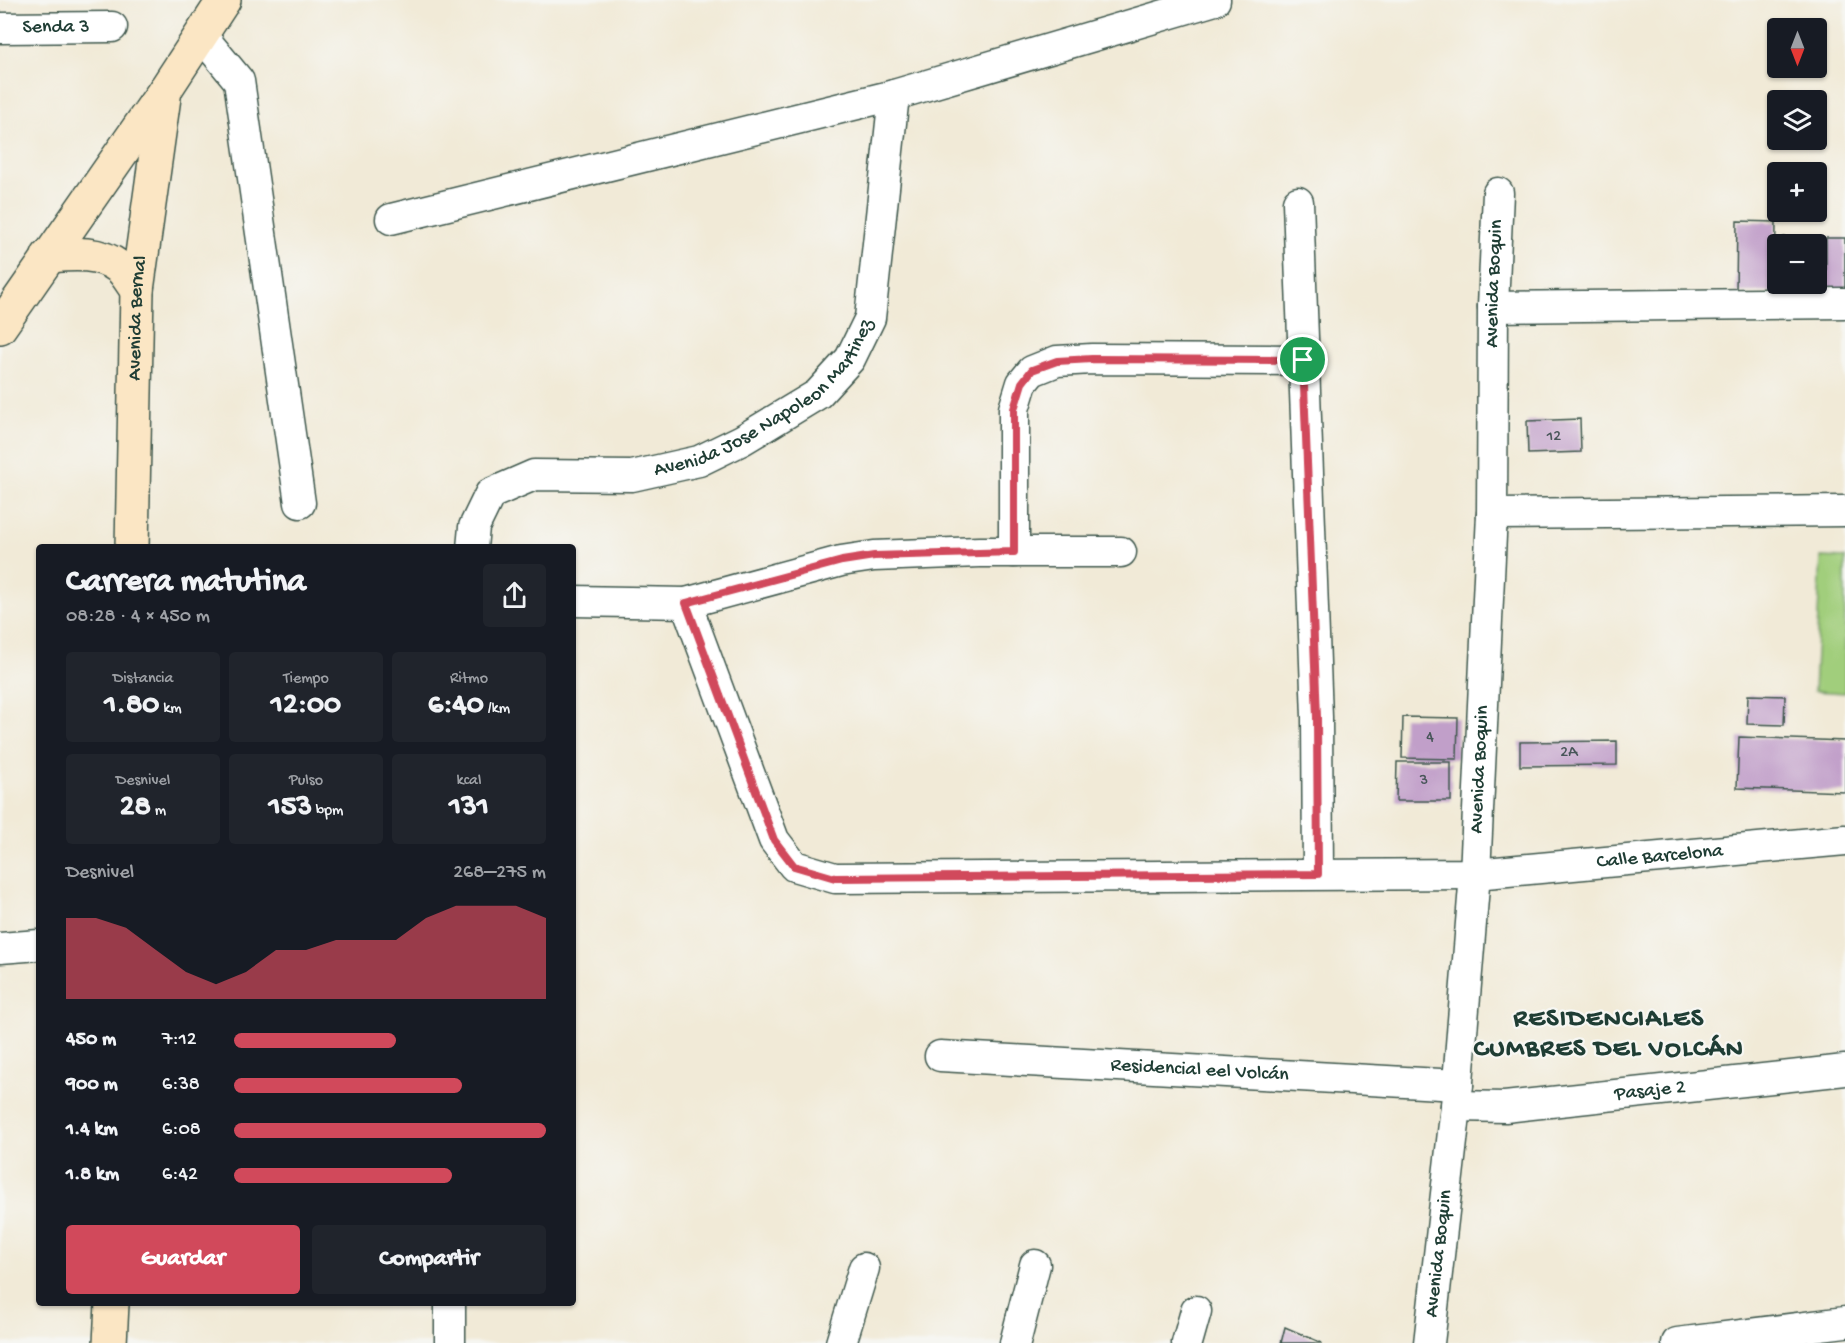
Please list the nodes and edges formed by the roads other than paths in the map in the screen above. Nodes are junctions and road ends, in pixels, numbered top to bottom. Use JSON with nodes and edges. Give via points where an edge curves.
{"nodes":[{"id":1,"x":224,"y":0,"type":"edge"},
{"id":2,"x":1215,"y":0,"type":"edge"},
{"id":3,"x":112,"y":27,"type":"dead end"},
{"id":4,"x":0,"y":28,"type":"edge"},
{"id":5,"x":201,"y":35,"type":"junction"},
{"id":6,"x":165,"y":90,"type":"junction"},
{"id":7,"x":894,"y":95,"type":"junction"},
{"id":8,"x":1498,"y":193,"type":"dead end"},
{"id":9,"x":1298,"y":202,"type":"dead end"},
{"id":10,"x":391,"y":219,"type":"dead end"},
{"id":11,"x":48,"y":256,"type":"junction"},
{"id":12,"x":137,"y":290,"type":"junction"},
{"id":13,"x":1845,"y":303,"type":"edge"},
{"id":14,"x":1493,"y":307,"type":"junction"},
{"id":15,"x":0,"y":327,"type":"edge"},
{"id":16,"x":1303,"y":360,"type":"junction"},
{"id":17,"x":300,"y":504,"type":"dead end"},
{"id":18,"x":1845,"y":511,"type":"edge"},
{"id":19,"x":1492,"y":514,"type":"junction"},
{"id":20,"x":132,"y":544,"type":"edge"},
{"id":21,"x":472,"y":544,"type":"edge"},
{"id":22,"x":1014,"y":552,"type":"junction"},
{"id":23,"x":1121,"y":552,"type":"dead end"},
{"id":24,"x":576,"y":601,"type":"edge"},
{"id":25,"x":686,"y":603,"type":"junction"},
{"id":26,"x":1845,"y":840,"type":"edge"},
{"id":27,"x":1318,"y":874,"type":"junction"},
{"id":28,"x":1475,"y":874,"type":"junction"},
{"id":29,"x":36,"y":945,"type":"edge"},
{"id":30,"x":0,"y":948,"type":"edge"},
{"id":31,"x":940,"y":1056,"type":"dead end"},
{"id":32,"x":1845,"y":1070,"type":"edge"},
{"id":33,"x":1456,"y":1095,"type":"junction"},
{"id":34,"x":1035,"y":1265,"type":"dead end"},
{"id":35,"x":864,"y":1268,"type":"dead end"},
{"id":36,"x":112,"y":1306,"type":"edge"},
{"id":37,"x":450,"y":1306,"type":"edge"},
{"id":38,"x":1196,"y":1311,"type":"dead end"},
{"id":39,"x":1845,"y":1322,"type":"edge"},
{"id":40,"x":1710,"y":1341,"type":"edge"},
{"id":41,"x":110,"y":1343,"type":"edge"},
{"id":42,"x":450,"y":1343,"type":"edge"},
{"id":43,"x":841,"y":1343,"type":"edge"},
{"id":44,"x":1015,"y":1343,"type":"edge"},
{"id":45,"x":1187,"y":1343,"type":"edge"},
{"id":46,"x":1429,"y":1343,"type":"edge"},
{"id":47,"x":1677,"y":1343,"type":"edge"}],
"edges":[{"from":1,"to":5,"type":"main road","name":"Avenida Bernal"},
{"from":2,"to":7,"type":"street"},
{"from":3,"to":4,"type":"street","name":"Senda 3"},
{"from":5,"to":6,"type":"main road","name":"Avenida Bernal"},
{"from":5,"to":17,"type":"street","via":[[239,81]]},
{"from":6,"to":11,"type":"main road","name":"Avenida Bernal"},
{"from":6,"to":12,"type":"main road","name":"Avenida Bernal"},
{"from":7,"to":10,"type":"street"},
{"from":7,"to":21,"type":"street","name":"Avenida Jose Napoleon Martinez","via":[[870,318],[850,359],[818,394],[699,461],[632,476],[534,475],[490,494],[474,527]]},
{"from":8,"to":14,"type":"street","name":"Avenida Boquin"},
{"from":9,"to":16,"type":"street"},
{"from":11,"to":12,"type":"main road","via":[[80,254],[104,259],[121,268]]},
{"from":11,"to":15,"type":"main road","name":"Avenida Bernal"},
{"from":12,"to":20,"type":"main road","name":"Avenida Bernal"},
{"from":13,"to":14,"type":"street"},
{"from":14,"to":19,"type":"street","name":"Avenida Boquin"},
{"from":16,"to":22,"type":"street","via":[[1092,359],[1057,361],[1032,370],[1022,383],[1014,409]]},
{"from":16,"to":27,"type":"street","via":[[1317,717]]},
{"from":18,"to":19,"type":"street"},
{"from":19,"to":28,"type":"street","name":"Avenida Boquin"},
{"from":22,"to":23,"type":"street"},
{"from":22,"to":25,"type":"street","via":[[842,561]]},
{"from":24,"to":25,"type":"street"},
{"from":25,"to":27,"type":"street","name":"Calle Barcelona","via":[[774,840],[794,866],[835,878]]},
{"from":26,"to":28,"type":"street","name":"Calle Barcelona"},
{"from":27,"to":28,"type":"street","name":"Calle Barcelona"},
{"from":28,"to":33,"type":"street","name":"Avenida Boquin"},
{"from":29,"to":30,"type":"street"},
{"from":31,"to":33,"type":"street","name":"Residencial eel Volcán"},
{"from":32,"to":33,"type":"street","name":"Pasaje 2","via":[[1505,1107]]},
{"from":33,"to":46,"type":"street","name":"Avenida Boquin"},
{"from":34,"to":44,"type":"street"},
{"from":35,"to":43,"type":"street"},
{"from":36,"to":41,"type":"main road"},
{"from":37,"to":42,"type":"street"},
{"from":38,"to":45,"type":"street"},
{"from":39,"to":40,"type":"street"},
{"from":40,"to":47,"type":"street"}]}
